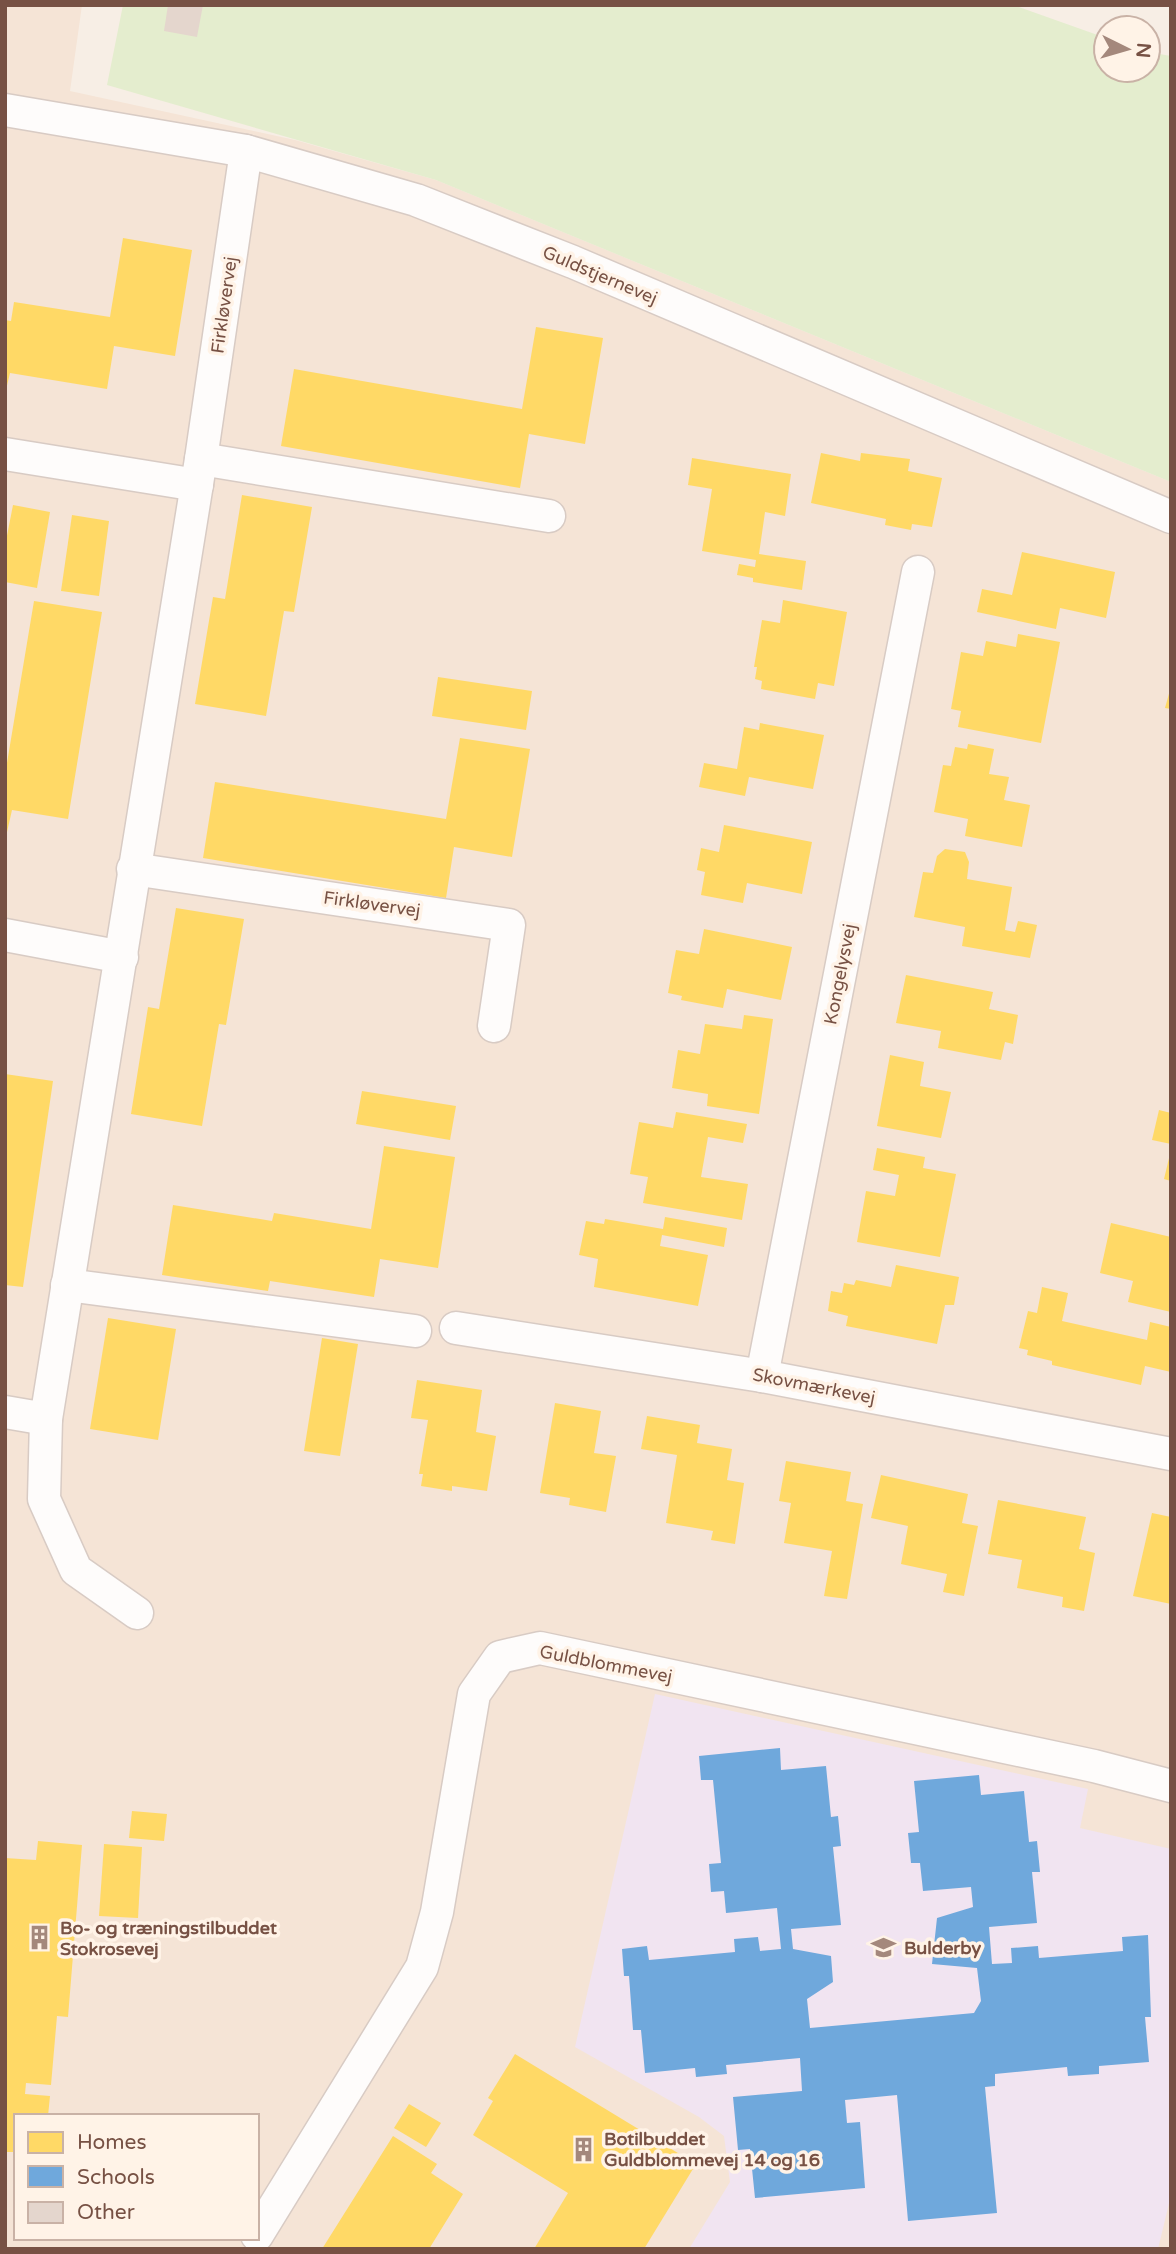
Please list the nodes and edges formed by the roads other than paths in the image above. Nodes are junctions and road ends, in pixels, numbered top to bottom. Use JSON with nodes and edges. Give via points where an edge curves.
{"nodes":[{"id":1,"x":5,"y":110,"type":"edge"},
{"id":2,"x":246,"y":152,"type":"junction"},
{"id":3,"x":5,"y":454,"type":"edge"},
{"id":4,"x":199,"y":472,"type":"junction"},
{"id":5,"x":549,"y":516,"type":"dead end"},
{"id":6,"x":1171,"y":517,"type":"edge"},
{"id":7,"x":918,"y":572,"type":"dead end"},
{"id":8,"x":133,"y":869,"type":"junction"},
{"id":9,"x":5,"y":935,"type":"edge"},
{"id":10,"x":122,"y":957,"type":"junction"},
{"id":11,"x":494,"y":1026,"type":"dead end"},
{"id":12,"x":67,"y":1285,"type":"junction"},
{"id":13,"x":456,"y":1328,"type":"dead end"},
{"id":14,"x":415,"y":1331,"type":"dead end"},
{"id":15,"x":762,"y":1376,"type":"junction"},
{"id":16,"x":5,"y":1412,"type":"edge"},
{"id":17,"x":46,"y":1419,"type":"junction"},
{"id":18,"x":1171,"y":1454,"type":"edge"},
{"id":19,"x":136,"y":1613,"type":"dead end"},
{"id":20,"x":1171,"y":1786,"type":"edge"},
{"id":21,"x":259,"y":2232,"type":"edge"}],
"edges":[{"from":1,"to":2,"type":"street","name":"Guldstjernevej"},
{"from":2,"to":4,"type":"street","name":"Firkløvervej"},
{"from":2,"to":6,"type":"street","name":"Guldstjernevej","via":[[416,200],[573,262]]},
{"from":3,"to":4,"type":"street"},
{"from":4,"to":5,"type":"street"},
{"from":4,"to":8,"type":"street","name":"Firkløvervej"},
{"from":7,"to":15,"type":"street","name":"Kongelysvej"},
{"from":8,"to":10,"type":"street","name":"Firkløvervej"},
{"from":8,"to":11,"type":"street","name":"Firkløvervej","via":[[509,925]]},
{"from":9,"to":10,"type":"street"},
{"from":10,"to":12,"type":"street","name":"Firkløvervej"},
{"from":12,"to":14,"type":"street"},
{"from":12,"to":17,"type":"street","name":"Firkløvervej"},
{"from":13,"to":15,"type":"street","name":"Skovmærkevej"},
{"from":15,"to":18,"type":"street","name":"Skovmærkevej"},
{"from":16,"to":17,"type":"street"},
{"from":17,"to":19,"type":"street","name":"Firkløvervej","via":[[44,1499],[76,1570]]},
{"from":20,"to":21,"type":"street","name":"Guldblommevej","via":[[540,1648],[500,1657],[474,1694],[437,1912],[422,1967]]}]}
